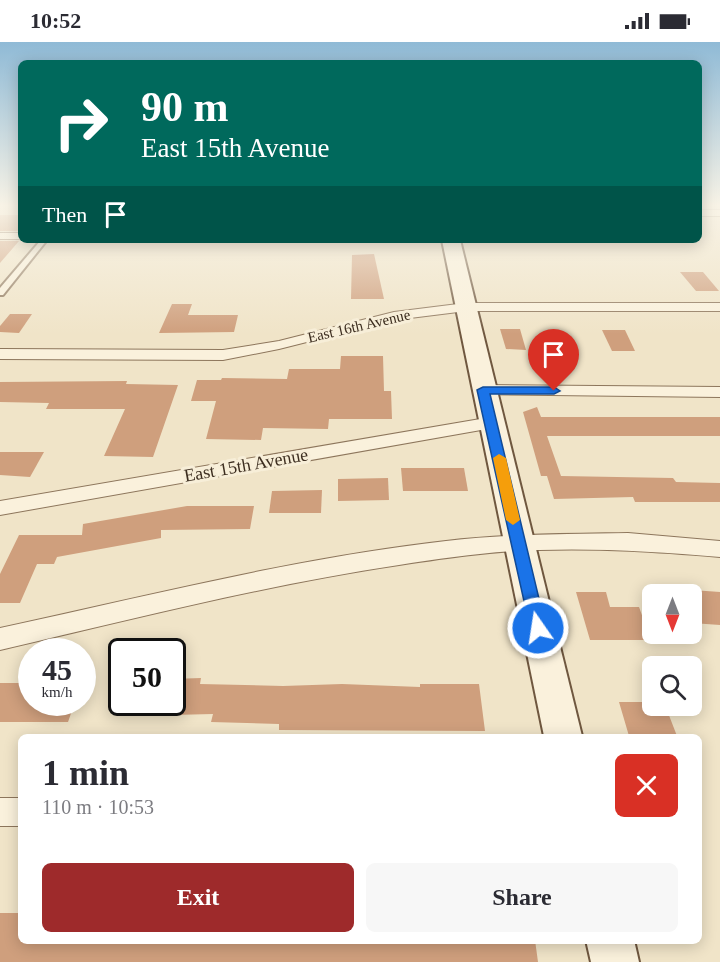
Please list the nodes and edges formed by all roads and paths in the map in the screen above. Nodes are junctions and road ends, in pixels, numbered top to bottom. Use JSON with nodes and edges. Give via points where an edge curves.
{"nodes":[{"id":1,"x":37,"y":248,"type":"edge"},
{"id":2,"x":453,"y":248,"type":"edge"},
{"id":3,"x":0,"y":293,"type":"edge"},
{"id":4,"x":466,"y":307,"type":"junction"},
{"id":5,"x":720,"y":307,"type":"edge"},
{"id":6,"x":0,"y":354,"type":"edge"},
{"id":7,"x":483,"y":390,"type":"junction"},
{"id":8,"x":720,"y":392,"type":"edge"},
{"id":9,"x":492,"y":423,"type":"junction"},
{"id":10,"x":0,"y":508,"type":"edge"},
{"id":11,"x":518,"y":541,"type":"junction"},
{"id":12,"x":720,"y":549,"type":"edge"},
{"id":13,"x":0,"y":639,"type":"edge"},
{"id":14,"x":563,"y":734,"type":"edge"},
{"id":15,"x":0,"y":812,"type":"edge"},
{"id":16,"x":18,"y":812,"type":"edge"},
{"id":17,"x":611,"y":944,"type":"edge"},
{"id":18,"x":615,"y":962,"type":"edge"}],
"edges":[{"from":1,"to":3,"type":"lane"},
{"from":2,"to":4,"type":"main road"},
{"from":4,"to":5,"type":"street","name":"East 16th Avenue"},
{"from":4,"to":6,"type":"street","name":"East 16th Avenue","via":[[394,316],[223,355]]},
{"from":4,"to":7,"type":"main road"},
{"from":7,"to":8,"type":"street"},
{"from":7,"to":9,"type":"main road"},
{"from":9,"to":10,"type":"street","name":"East 15th Avenue"},
{"from":9,"to":11,"type":"main road"},
{"from":11,"to":12,"type":"street","via":[[607,540]]},
{"from":11,"to":13,"type":"street","via":[[395,555],[293,573]]},
{"from":11,"to":14,"type":"main road"},
{"from":15,"to":16,"type":"street"},
{"from":17,"to":18,"type":"main road"}]}
